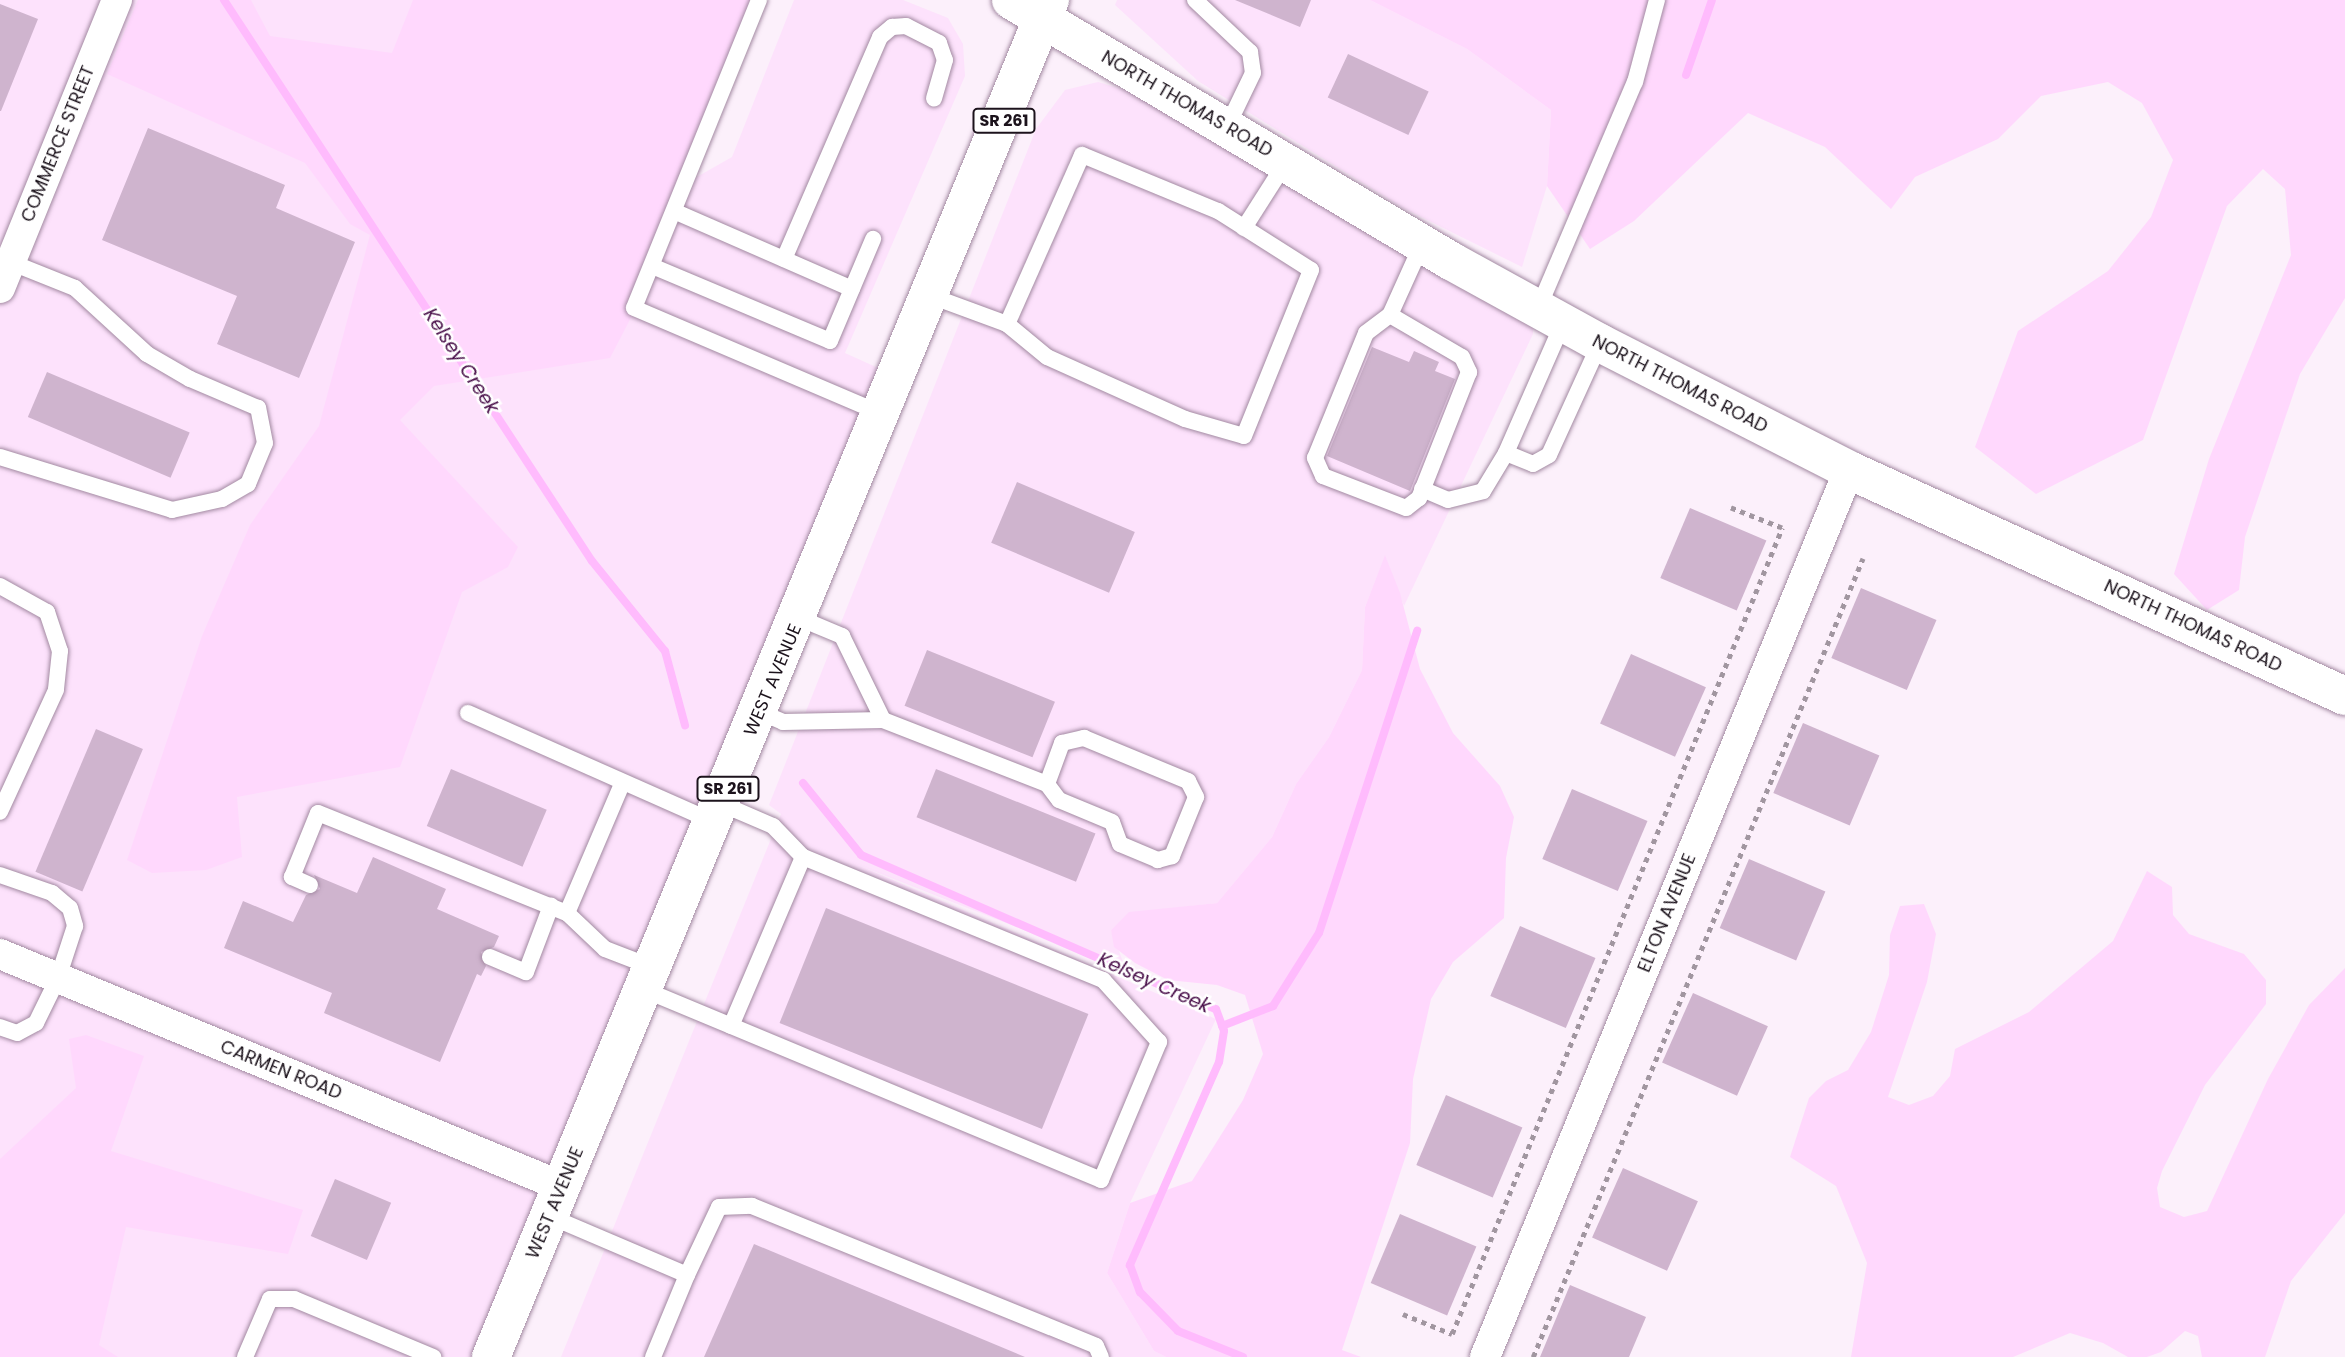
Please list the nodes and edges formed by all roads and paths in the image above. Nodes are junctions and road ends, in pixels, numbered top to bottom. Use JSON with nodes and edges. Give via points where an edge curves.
{"nodes":[{"id":1,"x":117,"y":0,"type":"edge"},
{"id":2,"x":759,"y":0,"type":"edge"},
{"id":3,"x":1195,"y":0,"type":"edge"},
{"id":4,"x":1657,"y":0,"type":"edge"},
{"id":5,"x":1034,"y":6,"type":"edge"},
{"id":6,"x":934,"y":98,"type":"dead end"},
{"id":7,"x":1227,"y":127,"type":"junction"},
{"id":8,"x":1286,"y":162,"type":"junction"},
{"id":9,"x":676,"y":212,"type":"junction"},
{"id":10,"x":1244,"y":228,"type":"junction"},
{"id":11,"x":873,"y":239,"type":"dead end"},
{"id":12,"x":1422,"y":244,"type":"junction"},
{"id":13,"x":784,"y":259,"type":"junction"},
{"id":14,"x":652,"y":266,"type":"junction"},
{"id":15,"x":5,"y":271,"type":"edge"},
{"id":16,"x":852,"y":289,"type":"junction"},
{"id":17,"x":931,"y":296,"type":"junction"},
{"id":18,"x":1390,"y":315,"type":"junction"},
{"id":19,"x":1551,"y":316,"type":"junction"},
{"id":20,"x":1007,"y":324,"type":"junction"},
{"id":21,"x":1600,"y":343,"type":"junction"},
{"id":22,"x":882,"y":414,"type":"junction"},
{"id":23,"x":1506,"y":453,"type":"junction"},
{"id":24,"x":0,"y":457,"type":"edge"},
{"id":25,"x":1849,"y":470,"type":"junction"},
{"id":26,"x":1422,"y":489,"type":"junction"},
{"id":27,"x":1731,"y":508,"type":"dead end"},
{"id":28,"x":1863,"y":558,"type":"dead end"},
{"id":29,"x":0,"y":586,"type":"edge"},
{"id":30,"x":799,"y":618,"type":"junction"},
{"id":31,"x":2345,"y":696,"type":"edge"},
{"id":32,"x":760,"y":712,"type":"junction"},
{"id":33,"x":468,"y":713,"type":"dead end"},
{"id":34,"x":883,"y":720,"type":"junction"},
{"id":35,"x":623,"y":782,"type":"junction"},
{"id":36,"x":1046,"y":784,"type":"junction"},
{"id":37,"x":0,"y":812,"type":"edge"},
{"id":38,"x":718,"y":813,"type":"junction"},
{"id":39,"x":803,"y":857,"type":"junction"},
{"id":40,"x":0,"y":875,"type":"edge"},
{"id":41,"x":310,"y":885,"type":"dead end"},
{"id":42,"x":551,"y":906,"type":"junction"},
{"id":43,"x":567,"y":912,"type":"junction"},
{"id":44,"x":0,"y":954,"type":"edge"},
{"id":45,"x":490,"y":957,"type":"dead end"},
{"id":46,"x":58,"y":978,"type":"junction"},
{"id":47,"x":649,"y":979,"type":"junction"},
{"id":48,"x":731,"y":1026,"type":"junction"},
{"id":49,"x":0,"y":1027,"type":"edge"},
{"id":50,"x":555,"y":1201,"type":"junction"},
{"id":51,"x":687,"y":1275,"type":"junction"},
{"id":52,"x":1403,"y":1314,"type":"dead end"},
{"id":53,"x":244,"y":1357,"type":"edge"},
{"id":54,"x":433,"y":1357,"type":"edge"},
{"id":55,"x":491,"y":1357,"type":"edge"},
{"id":56,"x":653,"y":1357,"type":"edge"},
{"id":57,"x":1101,"y":1357,"type":"edge"},
{"id":58,"x":1485,"y":1357,"type":"edge"},
{"id":59,"x":1533,"y":1357,"type":"edge"}],
"edges":[{"from":1,"to":15,"type":"street","name":"COMMERCE STREET"},
{"from":2,"to":9,"type":"lane"},
{"from":3,"to":7,"type":"lane","via":[[1250,52],[1253,73]]},
{"from":4,"to":19,"type":"lane","via":[[1635,82]]},
{"from":5,"to":7,"type":"street","name":"NORTH THOMAS ROAD"},
{"from":5,"to":17,"type":"street","name":"WEST AVENUE","number":"SR 261"},
{"from":6,"to":13,"type":"lane","via":[[945,60],[939,43],[906,26],[892,27],[880,37]]},
{"from":7,"to":8,"type":"street","name":"NORTH THOMAS ROAD"},
{"from":8,"to":10,"type":"lane"},
{"from":8,"to":12,"type":"street","name":"NORTH THOMAS ROAD"},
{"from":9,"to":13,"type":"lane"},
{"from":9,"to":14,"type":"lane"},
{"from":10,"to":20,"type":"lane","via":[[1218,211],[1082,155]]},
{"from":10,"to":20,"type":"lane","via":[[1311,270],[1244,436],[1185,419],[1047,357]]},
{"from":11,"to":16,"type":"lane"},
{"from":12,"to":18,"type":"lane"},
{"from":12,"to":19,"type":"street","name":"NORTH THOMAS ROAD"},
{"from":13,"to":16,"type":"lane"},
{"from":14,"to":16,"type":"lane","via":[[830,341]]},
{"from":14,"to":22,"type":"lane","via":[[634,308]]},
{"from":15,"to":24,"type":"lane","via":[[75,288],[147,354],[258,408],[265,443],[248,484],[222,499],[172,510]]},
{"from":17,"to":20,"type":"lane"},
{"from":17,"to":22,"type":"street","name":"WEST AVENUE","number":"SR 261"},
{"from":18,"to":26,"type":"lane","via":[[1462,357],[1469,372]]},
{"from":18,"to":26,"type":"lane","via":[[1366,333],[1315,458],[1323,476],[1406,508]]},
{"from":19,"to":21,"type":"street","name":"NORTH THOMAS ROAD"},
{"from":19,"to":23,"type":"lane"},
{"from":21,"to":23,"type":"lane","via":[[1549,455],[1533,464]]},
{"from":21,"to":25,"type":"street","name":"NORTH THOMAS ROAD"},
{"from":22,"to":30,"type":"street","name":"WEST AVENUE","number":"SR 261"},
{"from":23,"to":26,"type":"lane","via":[[1483,491],[1448,500]]},
{"from":25,"to":31,"type":"street","name":"NORTH THOMAS ROAD"},
{"from":25,"to":58,"type":"street","name":"ELTON AVENUE"},
{"from":27,"to":52,"type":"path","via":[[1782,528],[1452,1334]]},
{"from":28,"to":59,"type":"path"},
{"from":29,"to":37,"type":"lane","via":[[47,612],[61,651],[55,690]]},
{"from":30,"to":32,"type":"street","name":"WEST AVENUE","number":"SR 261"},
{"from":30,"to":34,"type":"lane","via":[[842,636]]},
{"from":32,"to":34,"type":"lane","via":[[783,722]]},
{"from":32,"to":38,"type":"street","name":"WEST AVENUE","number":"SR 261"},
{"from":33,"to":35,"type":"lane"},
{"from":34,"to":36,"type":"lane"},
{"from":35,"to":38,"type":"lane"},
{"from":35,"to":43,"type":"lane"},
{"from":36,"to":36,"type":"lane","via":[[1062,743],[1084,738],[1188,781],[1196,797],[1172,856],[1158,860],[1120,844],[1112,822],[1059,800]]},
{"from":38,"to":39,"type":"lane","via":[[772,826]]},
{"from":38,"to":47,"type":"street","name":"WEST AVENUE","number":"SR 261"},
{"from":39,"to":48,"type":"lane"},
{"from":39,"to":48,"type":"lane","via":[[1103,980],[1159,1042],[1101,1180]]},
{"from":40,"to":46,"type":"lane","via":[[52,893],[69,908],[75,926]]},
{"from":41,"to":42,"type":"lane","via":[[292,877],[318,813]]},
{"from":42,"to":43,"type":"lane"},
{"from":42,"to":45,"type":"lane","via":[[526,972]]},
{"from":43,"to":47,"type":"lane","via":[[605,949]]},
{"from":44,"to":46,"type":"street","name":"CARMEN ROAD"},
{"from":46,"to":49,"type":"lane","via":[[36,1023],[17,1033]]},
{"from":46,"to":50,"type":"street","name":"CARMEN ROAD"},
{"from":47,"to":48,"type":"lane"},
{"from":47,"to":50,"type":"street","name":"WEST AVENUE","number":"SR 261"},
{"from":50,"to":51,"type":"lane"},
{"from":50,"to":55,"type":"street","name":"WEST AVENUE","number":"SR 261"},
{"from":51,"to":56,"type":"lane"},
{"from":51,"to":57,"type":"lane","via":[[719,1208],[752,1206],[1096,1346]]},
{"from":53,"to":54,"type":"lane","via":[[270,1299],[294,1299]]}]}
